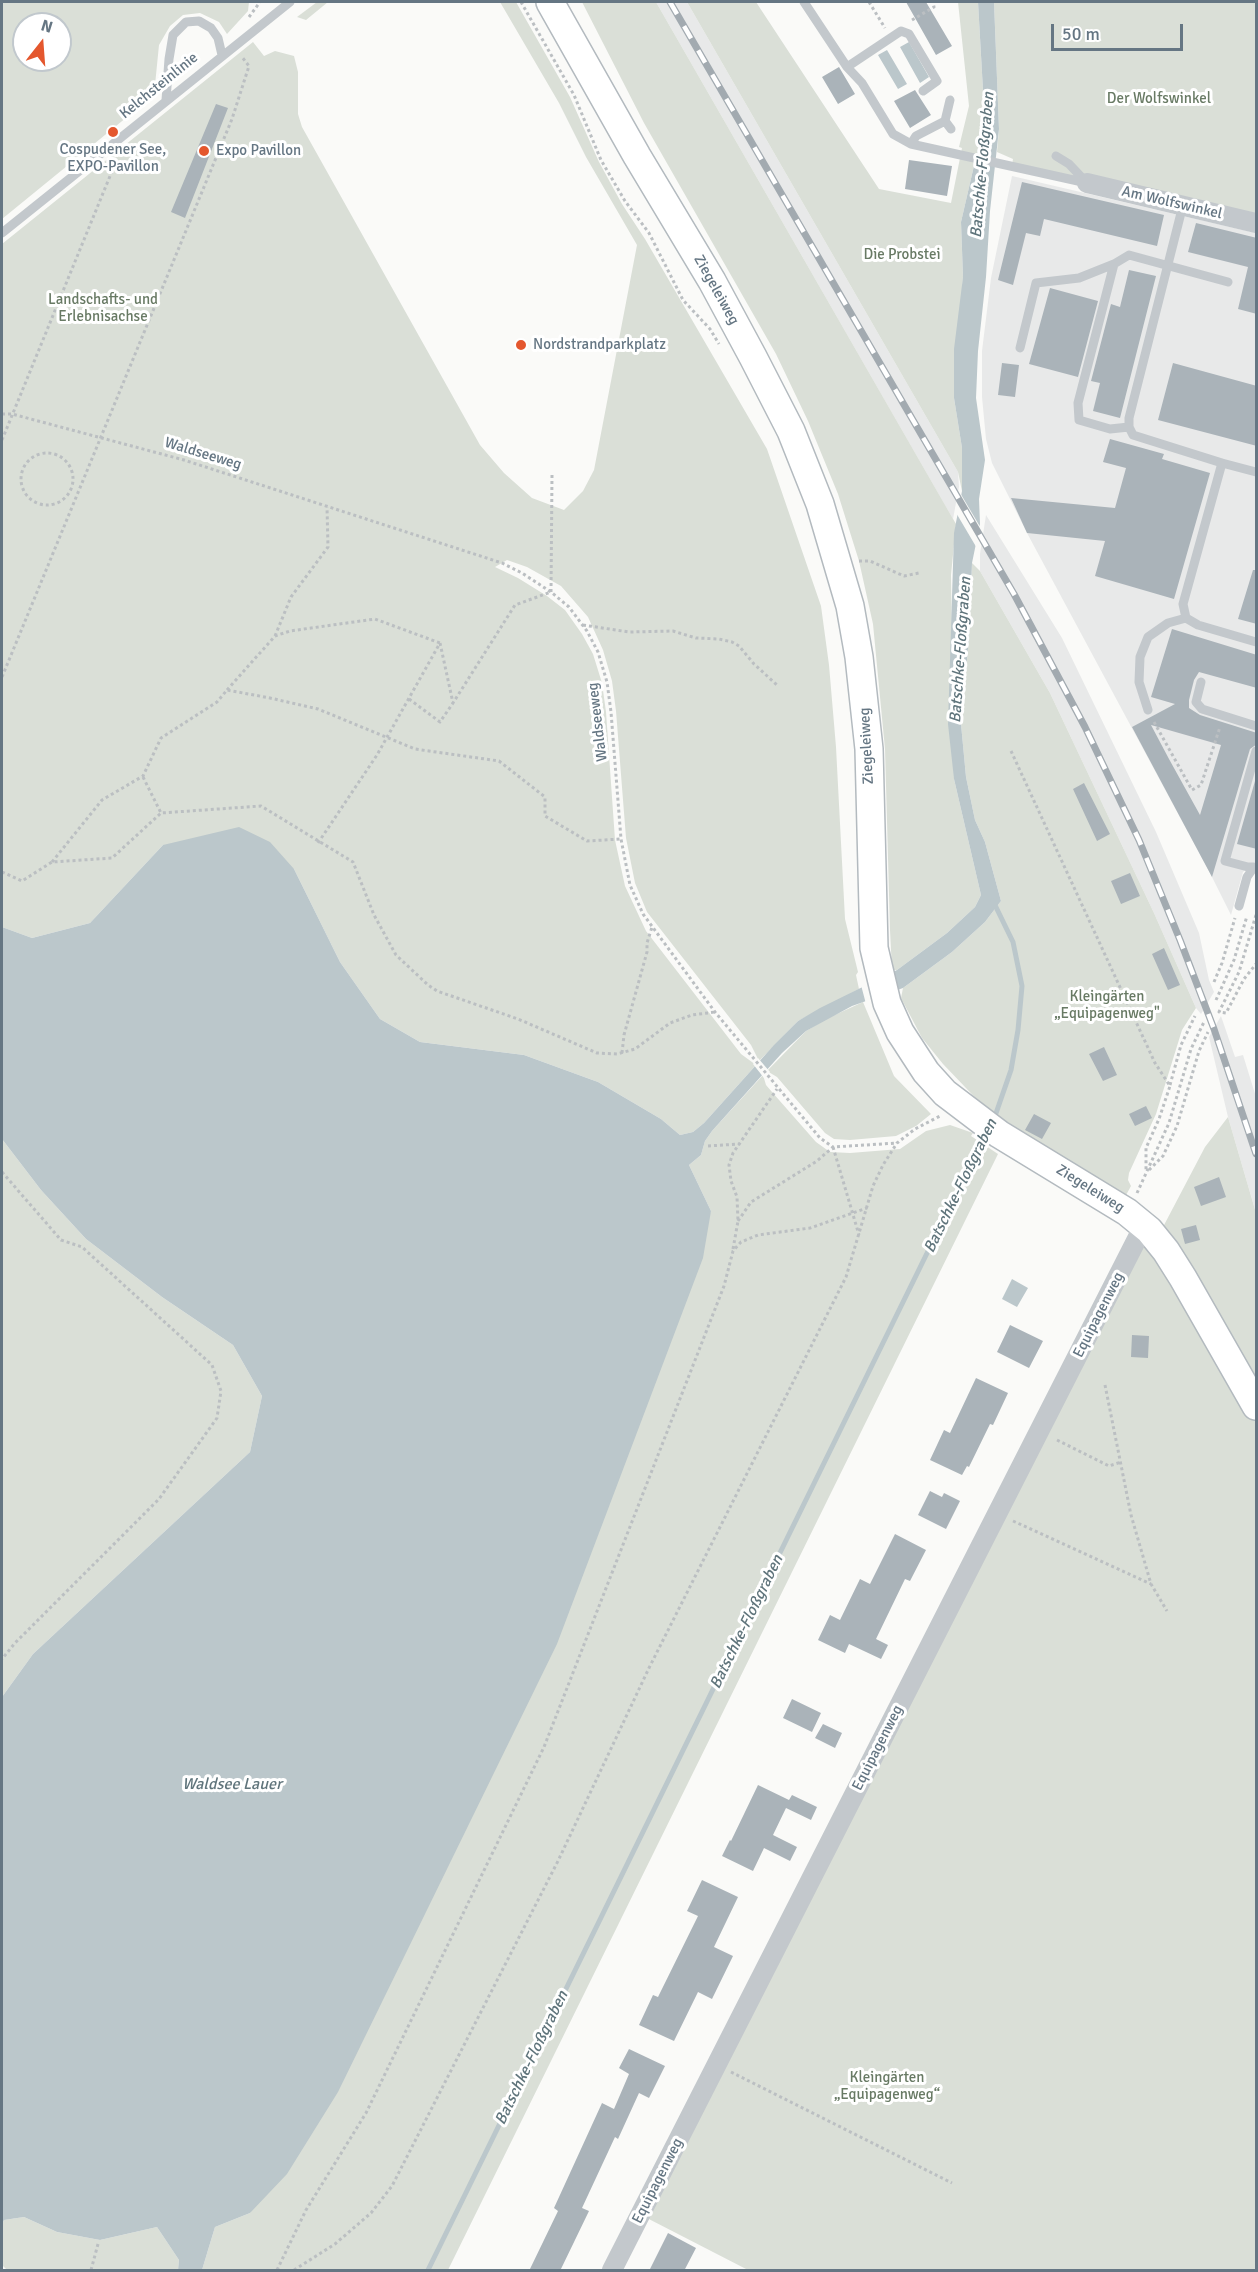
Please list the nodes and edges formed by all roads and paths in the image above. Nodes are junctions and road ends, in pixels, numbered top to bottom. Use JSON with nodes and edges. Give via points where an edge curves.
{"nodes":[{"id":1,"x":290,"y":2,"type":"edge"},
{"id":2,"x":521,"y":2,"type":"edge"},
{"id":3,"x":550,"y":2,"type":"edge"},
{"id":4,"x":804,"y":2,"type":"edge"},
{"id":5,"x":869,"y":2,"type":"edge"},
{"id":6,"x":933,"y":2,"type":"edge"},
{"id":7,"x":280,"y":5,"type":"edge"},
{"id":8,"x":902,"y":31,"type":"junction"},
{"id":9,"x":890,"y":38,"type":"junction"},
{"id":10,"x":239,"y":54,"type":"dead end"},
{"id":11,"x":222,"y":55,"type":"junction"},
{"id":12,"x":847,"y":67,"type":"junction"},
{"id":13,"x":923,"y":91,"type":"dead end"},
{"id":14,"x":166,"y":100,"type":"junction"},
{"id":15,"x":950,"y":100,"type":"dead end"},
{"id":16,"x":911,"y":144,"type":"junction"},
{"id":17,"x":118,"y":151,"type":"dead end"},
{"id":18,"x":1056,"y":156,"type":"dead end"},
{"id":19,"x":1087,"y":183,"type":"junction"},
{"id":20,"x":1183,"y":205,"type":"junction"},
{"id":21,"x":1257,"y":223,"type":"edge"},
{"id":22,"x":2,"y":232,"type":"edge"},
{"id":23,"x":1114,"y":264,"type":"junction"},
{"id":24,"x":1169,"y":266,"type":"junction"},
{"id":25,"x":1228,"y":282,"type":"dead end"},
{"id":26,"x":721,"y":348,"type":"dead end"},
{"id":27,"x":1020,"y":348,"type":"dead end"},
{"id":28,"x":2,"y":414,"type":"edge"},
{"id":29,"x":12,"y":414,"type":"junction"},
{"id":30,"x":1129,"y":427,"type":"junction"},
{"id":31,"x":100,"y":437,"type":"junction"},
{"id":32,"x":2,"y":440,"type":"edge"},
{"id":33,"x":1222,"y":463,"type":"junction"},
{"id":34,"x":1257,"y":472,"type":"edge"},
{"id":35,"x":552,"y":475,"type":"dead end"},
{"id":36,"x":71,"y":489,"type":"junction"},
{"id":37,"x":78,"y":492,"type":"junction"},
{"id":38,"x":327,"y":507,"type":"junction"},
{"id":39,"x":840,"y":566,"type":"junction"},
{"id":40,"x":919,"y":573,"type":"dead end"},
{"id":41,"x":551,"y":592,"type":"junction"},
{"id":42,"x":1186,"y":618,"type":"junction"},
{"id":43,"x":582,"y":625,"type":"junction"},
{"id":44,"x":275,"y":636,"type":"junction"},
{"id":45,"x":1257,"y":642,"type":"edge"},
{"id":46,"x":440,"y":643,"type":"junction"},
{"id":47,"x":2,"y":677,"type":"edge"},
{"id":48,"x":1201,"y":682,"type":"dead end"},
{"id":49,"x":777,"y":685,"type":"dead end"},
{"id":50,"x":227,"y":690,"type":"junction"},
{"id":51,"x":409,"y":699,"type":"junction"},
{"id":52,"x":453,"y":703,"type":"junction"},
{"id":53,"x":1148,"y":710,"type":"joint"},
{"id":54,"x":1224,"y":716,"type":"junction"},
{"id":55,"x":1257,"y":726,"type":"edge"},
{"id":56,"x":387,"y":738,"type":"junction"},
{"id":57,"x":1011,"y":751,"type":"dead end"},
{"id":58,"x":1257,"y":751,"type":"edge"},
{"id":59,"x":143,"y":776,"type":"junction"},
{"id":60,"x":161,"y":813,"type":"junction"},
{"id":61,"x":621,"y":839,"type":"junction"},
{"id":62,"x":318,"y":843,"type":"junction"},
{"id":63,"x":52,"y":862,"type":"junction"},
{"id":64,"x":1255,"y":867,"type":"edge"},
{"id":65,"x":2,"y":872,"type":"edge"},
{"id":66,"x":1239,"y":906,"type":"joint"},
{"id":67,"x":1248,"y":914,"type":"dead end"},
{"id":68,"x":1257,"y":915,"type":"edge"},
{"id":69,"x":652,"y":927,"type":"junction"},
{"id":70,"x":1257,"y":964,"type":"edge"},
{"id":71,"x":1214,"y":982,"type":"dead end"},
{"id":72,"x":1216,"y":1000,"type":"dead end"},
{"id":73,"x":715,"y":1012,"type":"junction"},
{"id":74,"x":1195,"y":1016,"type":"dead end"},
{"id":75,"x":1204,"y":1022,"type":"dead end"},
{"id":76,"x":1208,"y":1032,"type":"dead end"},
{"id":77,"x":622,"y":1053,"type":"junction"},
{"id":78,"x":1170,"y":1086,"type":"junction"},
{"id":79,"x":777,"y":1088,"type":"junction"},
{"id":80,"x":940,"y":1116,"type":"dead end"},
{"id":81,"x":897,"y":1143,"type":"junction"},
{"id":82,"x":739,"y":1144,"type":"junction"},
{"id":83,"x":708,"y":1146,"type":"dead end"},
{"id":84,"x":833,"y":1147,"type":"junction"},
{"id":85,"x":2,"y":1172,"type":"edge"},
{"id":86,"x":1146,"y":1174,"type":"junction"},
{"id":87,"x":1133,"y":1202,"type":"dead end"},
{"id":88,"x":867,"y":1208,"type":"junction"},
{"id":89,"x":852,"y":1214,"type":"junction"},
{"id":90,"x":738,"y":1221,"type":"junction"},
{"id":91,"x":1149,"y":1230,"type":"junction"},
{"id":92,"x":859,"y":1236,"type":"junction"},
{"id":93,"x":733,"y":1251,"type":"junction"},
{"id":94,"x":1105,"y":1385,"type":"dead end"},
{"id":95,"x":1257,"y":1406,"type":"edge"},
{"id":96,"x":1057,"y":1440,"type":"dead end"},
{"id":97,"x":1120,"y":1462,"type":"junction"},
{"id":98,"x":998,"y":1514,"type":"junction"},
{"id":99,"x":1151,"y":1584,"type":"junction"},
{"id":100,"x":1167,"y":1611,"type":"dead end"},
{"id":101,"x":2,"y":1659,"type":"edge"},
{"id":102,"x":717,"y":2065,"type":"junction"},
{"id":103,"x":952,"y":2183,"type":"dead end"},
{"id":104,"x":98,"y":2244,"type":"dead end"},
{"id":105,"x":91,"y":2271,"type":"edge"},
{"id":106,"x":277,"y":2271,"type":"edge"},
{"id":107,"x":294,"y":2271,"type":"edge"},
{"id":108,"x":612,"y":2271,"type":"edge"}],
"edges":[{"from":1,"to":7,"type":"lane","name":"Kelchsteinlinie"},
{"from":2,"to":26,"type":"path","via":[[574,95],[613,181],[649,233],[683,300],[710,329]]},
{"from":3,"to":39,"type":"main road","name":"Ziegeleiweg","via":[[753,357],[802,458]]},
{"from":4,"to":12,"type":"lane"},
{"from":5,"to":9,"type":"path"},
{"from":6,"to":8,"type":"path","via":[[934,7],[907,23]]},
{"from":7,"to":11,"type":"lane","name":"Kelchsteinlinie"},
{"from":8,"to":9,"type":"lane"},
{"from":8,"to":13,"type":"lane","via":[[909,34],[937,81]]},
{"from":9,"to":12,"type":"lane"},
{"from":10,"to":31,"type":"path","via":[[249,66],[232,118]]},
{"from":11,"to":14,"type":"lane","name":"Kelchsteinlinie"},
{"from":11,"to":14,"type":"lane","via":[[211,28],[199,21],[186,22],[173,35]]},
{"from":12,"to":16,"type":"lane","via":[[862,83],[893,134]]},
{"from":14,"to":22,"type":"lane","name":"Kelchsteinlinie"},
{"from":15,"to":16,"type":"lane","via":[[948,125],[916,136]]},
{"from":16,"to":19,"type":"lane"},
{"from":17,"to":29,"type":"path"},
{"from":18,"to":19,"type":"lane"},
{"from":19,"to":20,"type":"street","name":"Am Wolfswinkel"},
{"from":20,"to":21,"type":"street","name":"Am Wolfswinkel"},
{"from":20,"to":24,"type":"lane"},
{"from":23,"to":24,"type":"lane","via":[[1128,255]]},
{"from":23,"to":27,"type":"lane","via":[[1079,278],[1036,283]]},
{"from":23,"to":30,"type":"lane","via":[[1078,404],[1080,420],[1110,429]]},
{"from":24,"to":25,"type":"lane"},
{"from":24,"to":30,"type":"lane"},
{"from":28,"to":29,"type":"path","name":"Waldseeweg"},
{"from":29,"to":31,"type":"path","name":"Waldseeweg"},
{"from":29,"to":32,"type":"path"},
{"from":30,"to":33,"type":"lane","via":[[1133,435]]},
{"from":31,"to":37,"type":"path"},
{"from":31,"to":38,"type":"path","name":"Waldseeweg"},
{"from":33,"to":34,"type":"lane"},
{"from":33,"to":42,"type":"lane","via":[[1183,604]]},
{"from":35,"to":41,"type":"path"},
{"from":36,"to":36,"type":"path","via":[[60,501],[45,505],[37,502],[24,492],[23,468],[34,456],[57,454],[72,473]]},
{"from":36,"to":37,"type":"path"},
{"from":37,"to":47,"type":"path"},
{"from":38,"to":41,"type":"path","name":"Waldseeweg","via":[[502,563]]},
{"from":38,"to":44,"type":"path","via":[[328,547],[291,597]]},
{"from":39,"to":40,"type":"path","via":[[870,561],[904,576]]},
{"from":39,"to":91,"type":"main road","name":"Ziegeleiweg","via":[[850,606],[869,749],[872,922],[879,975],[900,1032],[945,1093],[990,1127],[1127,1212]]},
{"from":41,"to":43,"type":"path","name":"Waldseeweg"},
{"from":41,"to":52,"type":"path","via":[[515,604]]},
{"from":42,"to":45,"type":"lane","via":[[1198,626]]},
{"from":42,"to":53,"type":"lane","via":[[1168,623],[1148,637],[1140,657],[1139,682]]},
{"from":43,"to":49,"type":"path","via":[[629,632],[673,632],[732,642]]},
{"from":43,"to":61,"type":"path","name":"Waldseeweg","via":[[598,652],[607,682]]},
{"from":44,"to":46,"type":"path","via":[[375,619]]},
{"from":44,"to":50,"type":"path"},
{"from":46,"to":51,"type":"path"},
{"from":46,"to":52,"type":"path"},
{"from":48,"to":54,"type":"lane","via":[[1196,702],[1202,709]]},
{"from":50,"to":56,"type":"path","via":[[318,709]]},
{"from":50,"to":59,"type":"path","via":[[217,702],[161,738]]},
{"from":51,"to":52,"type":"path","via":[[440,722]]},
{"from":51,"to":56,"type":"path"},
{"from":53,"to":54,"type":"path","via":[[1192,790],[1202,785]]},
{"from":54,"to":55,"type":"lane"},
{"from":56,"to":61,"type":"path","via":[[415,749],[499,761],[545,797],[545,816],[587,841]]},
{"from":56,"to":62,"type":"path"},
{"from":57,"to":78,"type":"path","via":[[1155,1063]]},
{"from":58,"to":64,"type":"lane","via":[[1225,861]]},
{"from":59,"to":60,"type":"path"},
{"from":59,"to":63,"type":"path","via":[[102,800]]},
{"from":60,"to":62,"type":"path","via":[[261,806]]},
{"from":60,"to":63,"type":"path","via":[[112,858]]},
{"from":61,"to":69,"type":"path","name":"Waldseeweg","via":[[630,885]]},
{"from":62,"to":77,"type":"path","via":[[353,862],[374,915],[396,955],[428,985],[597,1053]]},
{"from":63,"to":65,"type":"path","via":[[22,881]]},
{"from":64,"to":66,"type":"lane","via":[[1247,877]]},
{"from":66,"to":71,"type":"path"},
{"from":67,"to":72,"type":"path"},
{"from":68,"to":70,"type":"path","via":[[1239,972],[1219,1012],[1226,1013]]},
{"from":69,"to":73,"type":"path","name":"Waldseeweg"},
{"from":69,"to":77,"type":"path"},
{"from":73,"to":77,"type":"path","via":[[670,1023],[635,1049]]},
{"from":73,"to":79,"type":"path","name":"Waldseeweg"},
{"from":74,"to":78,"type":"path","via":[[1181,1045]]},
{"from":75,"to":86,"type":"path","via":[[1191,1049],[1169,1123]]},
{"from":76,"to":86,"type":"path","via":[[1177,1126],[1163,1156]]},
{"from":78,"to":86,"type":"path","via":[[1146,1148]]},
{"from":79,"to":82,"type":"path"},
{"from":79,"to":84,"type":"path","name":"Waldseeweg","via":[[820,1138]]},
{"from":80,"to":81,"type":"path"},
{"from":81,"to":84,"type":"path"},
{"from":81,"to":88,"type":"path","via":[[883,1165]]},
{"from":82,"to":83,"type":"path"},
{"from":82,"to":90,"type":"path","via":[[729,1165]]},
{"from":84,"to":89,"type":"path"},
{"from":84,"to":90,"type":"path","via":[[752,1202]]},
{"from":85,"to":101,"type":"path","via":[[62,1240],[82,1247],[212,1365],[221,1391],[217,1419],[159,1499]]},
{"from":86,"to":87,"type":"path"},
{"from":88,"to":89,"type":"path"},
{"from":88,"to":92,"type":"path"},
{"from":89,"to":92,"type":"path"},
{"from":89,"to":93,"type":"path","via":[[810,1228],[758,1234]]},
{"from":90,"to":93,"type":"path"},
{"from":91,"to":95,"type":"main road","name":"Ziegeleiweg","via":[[1183,1278]]},
{"from":91,"to":98,"type":"street","name":"Equipagenweg","via":[[1139,1235]]},
{"from":92,"to":107,"type":"path","via":[[846,1277],[819,1332],[649,1668],[558,1861],[392,2186],[342,2238]]},
{"from":93,"to":106,"type":"path","via":[[724,1286],[544,1747],[366,2113],[306,2210]]},
{"from":94,"to":97,"type":"path"},
{"from":96,"to":97,"type":"path","via":[[1109,1466]]},
{"from":97,"to":99,"type":"path"},
{"from":98,"to":99,"type":"path"},
{"from":98,"to":102,"type":"street","name":"Equipagenweg"},
{"from":99,"to":100,"type":"path"},
{"from":102,"to":103,"type":"path"},
{"from":102,"to":108,"type":"street","name":"Equipagenweg"},
{"from":104,"to":105,"type":"path"}]}
